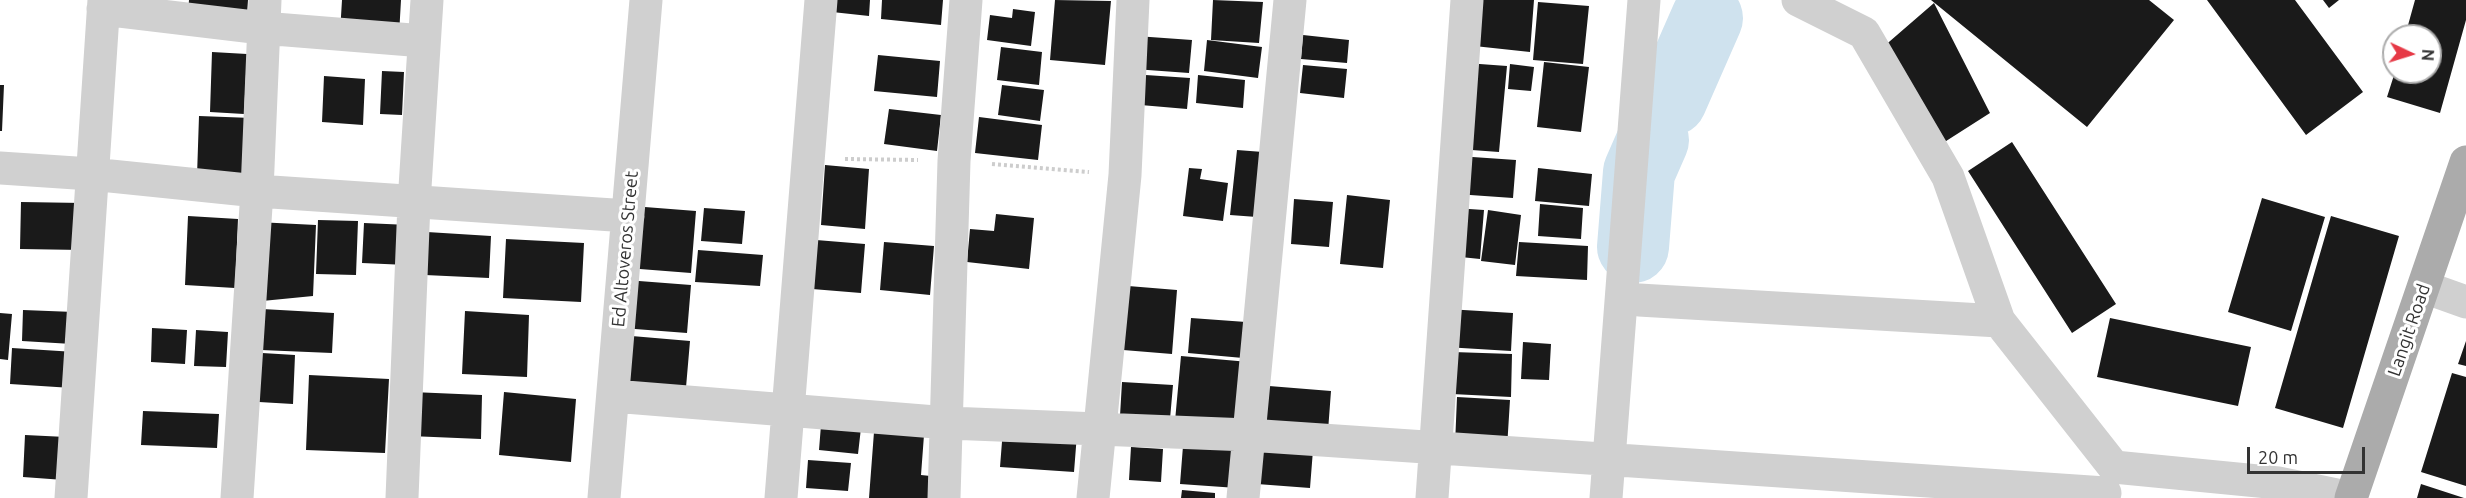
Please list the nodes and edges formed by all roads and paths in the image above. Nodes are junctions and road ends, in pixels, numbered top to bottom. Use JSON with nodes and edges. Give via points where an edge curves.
{"nodes":[{"id":1,"x":427,"y":0,"type":"edge"},
{"id":2,"x":646,"y":0,"type":"edge"},
{"id":3,"x":821,"y":0,"type":"edge"},
{"id":4,"x":966,"y":0,"type":"edge"},
{"id":5,"x":1133,"y":0,"type":"edge"},
{"id":6,"x":1290,"y":0,"type":"edge"},
{"id":7,"x":1467,"y":0,"type":"edge"},
{"id":8,"x":1644,"y":0,"type":"edge"},
{"id":9,"x":1798,"y":0,"type":"edge"},
{"id":10,"x":104,"y":4,"type":"edge"},
{"id":11,"x":263,"y":14,"type":"edge"},
{"id":12,"x":424,"y":41,"type":"junction"},
{"id":13,"x":2466,"y":162,"type":"edge"},
{"id":14,"x":0,"y":168,"type":"edge"},
{"id":15,"x":91,"y":174,"type":"junction"},
{"id":16,"x":257,"y":191,"type":"junction"},
{"id":17,"x":414,"y":202,"type":"junction"},
{"id":18,"x":628,"y":216,"type":"junction"},
{"id":19,"x":2424,"y":287,"type":"junction"},
{"id":20,"x":1640,"y":300,"type":"dead end"},
{"id":21,"x":2466,"y":302,"type":"edge"},
{"id":22,"x":1999,"y":321,"type":"junction"},
{"id":23,"x":613,"y":396,"type":"junction"},
{"id":24,"x":788,"y":408,"type":"junction"},
{"id":25,"x":948,"y":423,"type":"junction"},
{"id":26,"x":1099,"y":428,"type":"junction"},
{"id":27,"x":1248,"y":435,"type":"junction"},
{"id":28,"x":1436,"y":447,"type":"junction"},
{"id":29,"x":1608,"y":461,"type":"junction"},
{"id":30,"x":2107,"y":486,"type":"edge"},
{"id":31,"x":71,"y":498,"type":"edge"},
{"id":32,"x":237,"y":498,"type":"edge"},
{"id":33,"x":402,"y":498,"type":"edge"},
{"id":34,"x":604,"y":498,"type":"edge"},
{"id":35,"x":781,"y":498,"type":"edge"},
{"id":36,"x":944,"y":498,"type":"edge"},
{"id":37,"x":1093,"y":498,"type":"edge"},
{"id":38,"x":1243,"y":498,"type":"edge"},
{"id":39,"x":1432,"y":498,"type":"edge"},
{"id":40,"x":1606,"y":498,"type":"edge"},
{"id":41,"x":2351,"y":498,"type":"edge"}],
"edges":[{"from":1,"to":12,"type":"street"},
{"from":2,"to":18,"type":"street","name":"Ed Altoveros Street"},
{"from":3,"to":24,"type":"street"},
{"from":4,"to":25,"type":"street","via":[[954,161]]},
{"from":5,"to":26,"type":"street","via":[[1125,175]]},
{"from":6,"to":27,"type":"street"},
{"from":7,"to":28,"type":"street"},
{"from":8,"to":29,"type":"street"},
{"from":9,"to":22,"type":"street","via":[[1864,33],[1948,177]]},
{"from":10,"to":11,"type":"street"},
{"from":10,"to":15,"type":"street"},
{"from":11,"to":12,"type":"street"},
{"from":11,"to":16,"type":"street"},
{"from":12,"to":17,"type":"street"},
{"from":13,"to":19,"type":"main road","name":"Langit Road"},
{"from":14,"to":15,"type":"street"},
{"from":15,"to":16,"type":"street"},
{"from":15,"to":31,"type":"street"},
{"from":16,"to":17,"type":"street"},
{"from":16,"to":32,"type":"street"},
{"from":17,"to":18,"type":"street"},
{"from":17,"to":33,"type":"street"},
{"from":18,"to":23,"type":"street","name":"Ed Altoveros Street"},
{"from":19,"to":21,"type":"street"},
{"from":19,"to":41,"type":"main road","name":"Langit Road"},
{"from":20,"to":22,"type":"street"},
{"from":22,"to":30,"type":"street"},
{"from":23,"to":24,"type":"street"},
{"from":23,"to":34,"type":"street","name":"Ed Altoveros Street"},
{"from":24,"to":25,"type":"street"},
{"from":24,"to":35,"type":"street"},
{"from":25,"to":26,"type":"street"},
{"from":25,"to":36,"type":"street"},
{"from":26,"to":27,"type":"street"},
{"from":26,"to":37,"type":"street"},
{"from":27,"to":28,"type":"street"},
{"from":27,"to":38,"type":"street"},
{"from":28,"to":29,"type":"street"},
{"from":28,"to":39,"type":"street"},
{"from":29,"to":30,"type":"street"},
{"from":29,"to":40,"type":"street"},
{"from":30,"to":41,"type":"street","via":[[2278,483]]}]}
